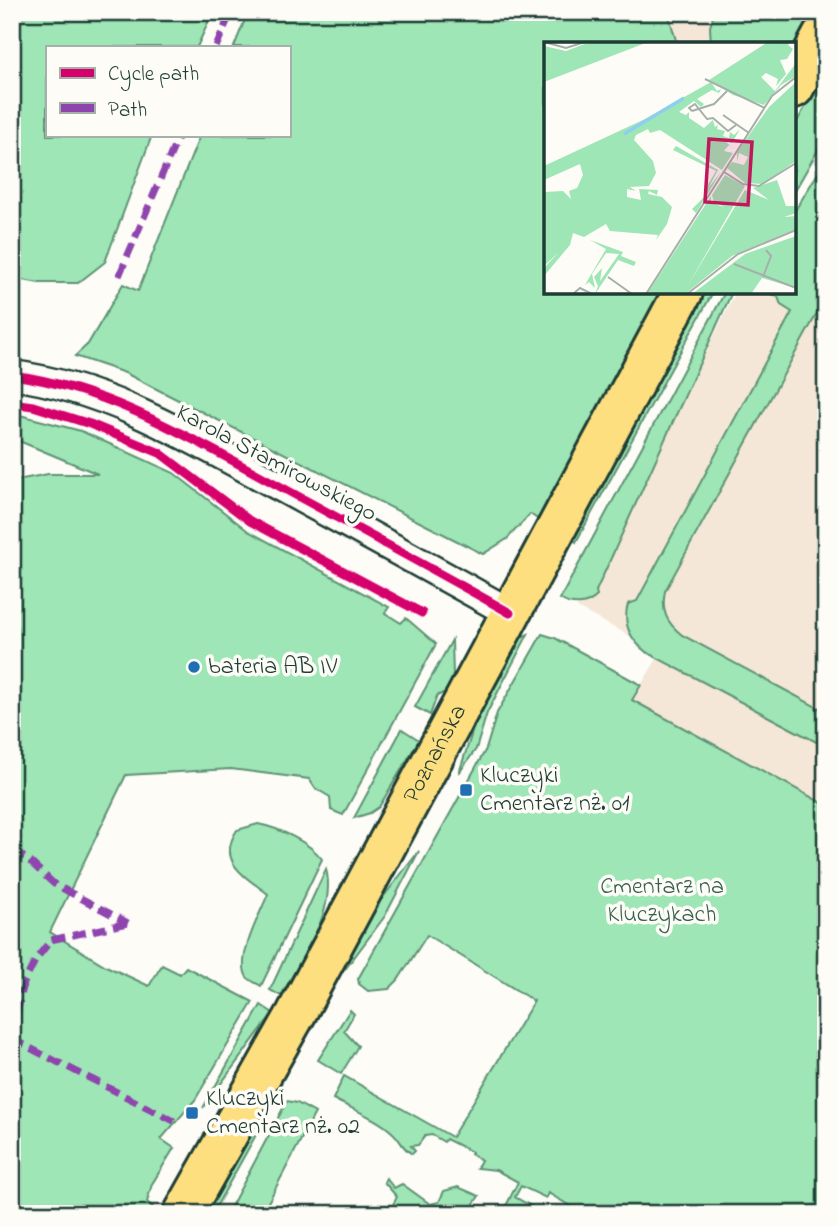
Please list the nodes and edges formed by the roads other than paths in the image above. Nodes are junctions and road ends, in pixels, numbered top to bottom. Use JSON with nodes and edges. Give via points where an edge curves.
{"nodes":[{"id":1,"x":826,"y":29,"type":"edge"},
{"id":2,"x":796,"y":84,"type":"edge"},
{"id":3,"x":682,"y":294,"type":"edge"},
{"id":4,"x":12,"y":375,"type":"edge"},
{"id":5,"x":510,"y":613,"type":"junction"},
{"id":6,"x":183,"y":1214,"type":"edge"}],
"edges":[{"from":1,"to":2,"type":"main road"},
{"from":3,"to":5,"type":"main road","name":"Poznańska"},
{"from":4,"to":5,"type":"street","name":"Karola Stamirowskiego","via":[[114,402]]},
{"from":5,"to":6,"type":"main road","name":"Poznańska","via":[[296,1014]]}]}
